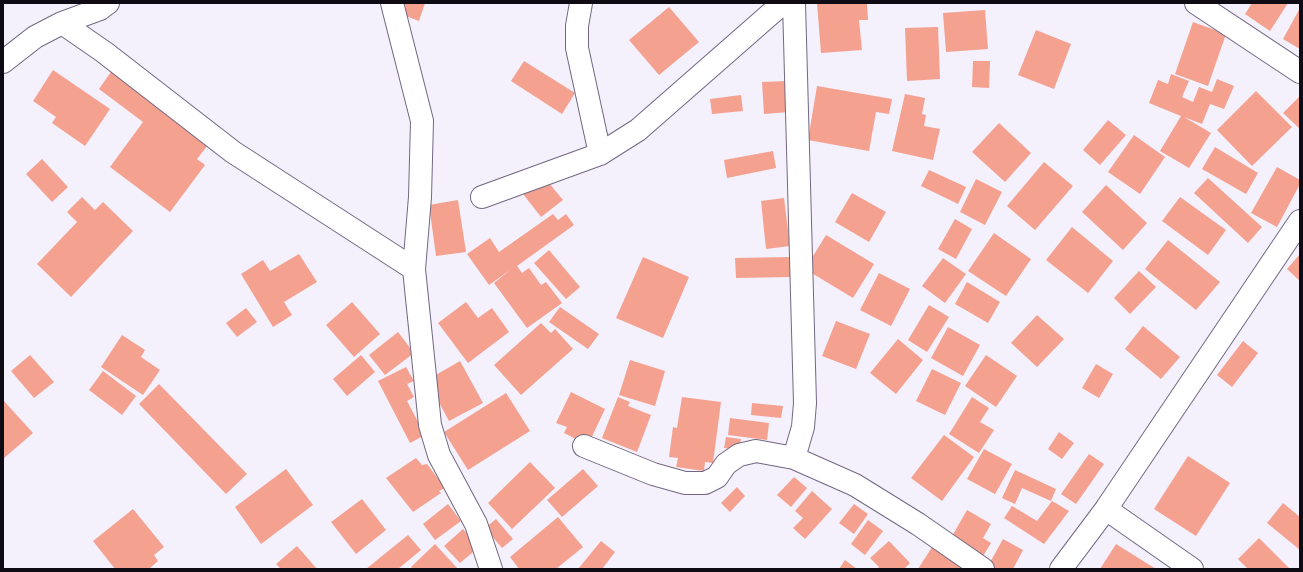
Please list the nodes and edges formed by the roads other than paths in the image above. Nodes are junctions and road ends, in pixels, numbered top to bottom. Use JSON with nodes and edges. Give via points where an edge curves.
{"nodes":[{"id":1,"x":108,"y":3,"type":"edge"},
{"id":2,"x":392,"y":3,"type":"edge"},
{"id":3,"x":581,"y":3,"type":"edge"},
{"id":4,"x":783,"y":3,"type":"edge"},
{"id":5,"x":794,"y":3,"type":"edge"},
{"id":6,"x":1196,"y":3,"type":"edge"},
{"id":7,"x":62,"y":23,"type":"junction"},
{"id":8,"x":3,"y":62,"type":"edge"},
{"id":9,"x":1300,"y":72,"type":"edge"},
{"id":10,"x":600,"y":154,"type":"junction"},
{"id":11,"x":482,"y":197,"type":"dead end"},
{"id":12,"x":1300,"y":221,"type":"edge"},
{"id":13,"x":414,"y":270,"type":"junction"},
{"id":14,"x":584,"y":446,"type":"dead end"},
{"id":15,"x":794,"y":458,"type":"junction"},
{"id":16,"x":1106,"y":509,"type":"junction"},
{"id":17,"x":491,"y":569,"type":"edge"},
{"id":18,"x":983,"y":569,"type":"edge"},
{"id":19,"x":1061,"y":569,"type":"edge"},
{"id":20,"x":1192,"y":569,"type":"edge"}],
"edges":[{"from":1,"to":7,"type":"street","via":[[100,9]]},
{"from":2,"to":13,"type":"street","via":[[422,121],[420,197]]},
{"from":3,"to":10,"type":"street","via":[[577,48]]},
{"from":4,"to":10,"type":"street","via":[[638,130]]},
{"from":5,"to":15,"type":"street","via":[[805,403]]},
{"from":6,"to":9,"type":"street"},
{"from":7,"to":8,"type":"street","via":[[35,37]]},
{"from":7,"to":13,"type":"street","via":[[104,52],[232,152]]},
{"from":10,"to":11,"type":"street"},
{"from":12,"to":16,"type":"street"},
{"from":13,"to":17,"type":"street","via":[[430,425],[439,455],[476,524]]},
{"from":14,"to":15,"type":"street","via":[[654,474],[685,483],[705,483],[717,477],[726,464],[739,455],[756,451]]},
{"from":15,"to":18,"type":"street","via":[[855,485]]},
{"from":16,"to":19,"type":"street"},
{"from":16,"to":20,"type":"street"}]}
